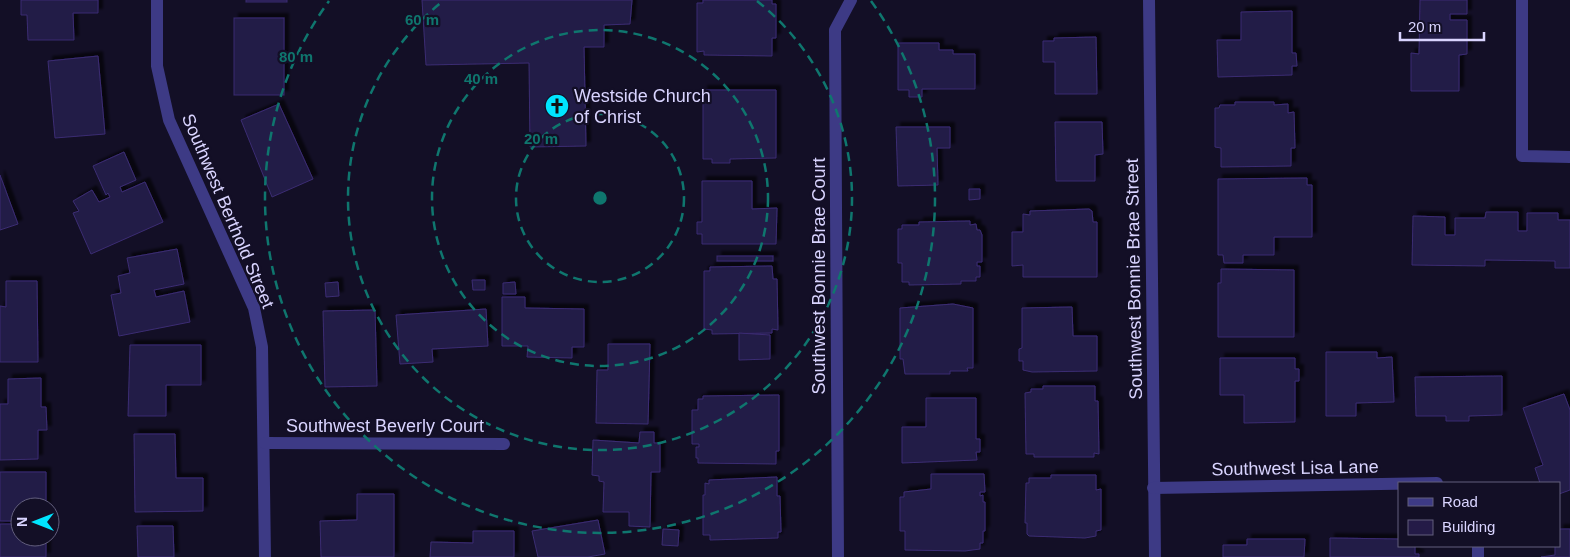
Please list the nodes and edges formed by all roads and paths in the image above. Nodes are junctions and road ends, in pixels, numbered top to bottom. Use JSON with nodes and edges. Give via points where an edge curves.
{"nodes":[{"id":1,"x":157,"y":0,"type":"edge"},
{"id":2,"x":851,"y":0,"type":"edge"},
{"id":3,"x":1149,"y":0,"type":"edge"},
{"id":4,"x":1522,"y":0,"type":"edge"},
{"id":5,"x":1570,"y":157,"type":"edge"},
{"id":6,"x":265,"y":443,"type":"junction"},
{"id":7,"x":504,"y":444,"type":"dead end"},
{"id":8,"x":1398,"y":484,"type":"edge"},
{"id":9,"x":1153,"y":488,"type":"junction"},
{"id":10,"x":265,"y":557,"type":"edge"},
{"id":11,"x":838,"y":557,"type":"edge"},
{"id":12,"x":1155,"y":557,"type":"edge"}],
"edges":[{"from":1,"to":6,"type":"street","name":"Southwest Berthold Street","via":[[157,66],[169,120],[254,308],[262,347]]},
{"from":2,"to":11,"type":"street","name":"Southwest Bonnie Brae Court","via":[[835,30]]},
{"from":3,"to":9,"type":"street","name":"Southwest Bonnie Brae Street"},
{"from":4,"to":5,"type":"street","via":[[1522,156]]},
{"from":6,"to":7,"type":"street","name":"Southwest Beverly Court"},
{"from":6,"to":10,"type":"street","name":"Southwest Berthold Street"},
{"from":8,"to":9,"type":"street","name":"Southwest Lisa Lane"},
{"from":9,"to":12,"type":"street","name":"Southwest Bonnie Brae Street"}]}
